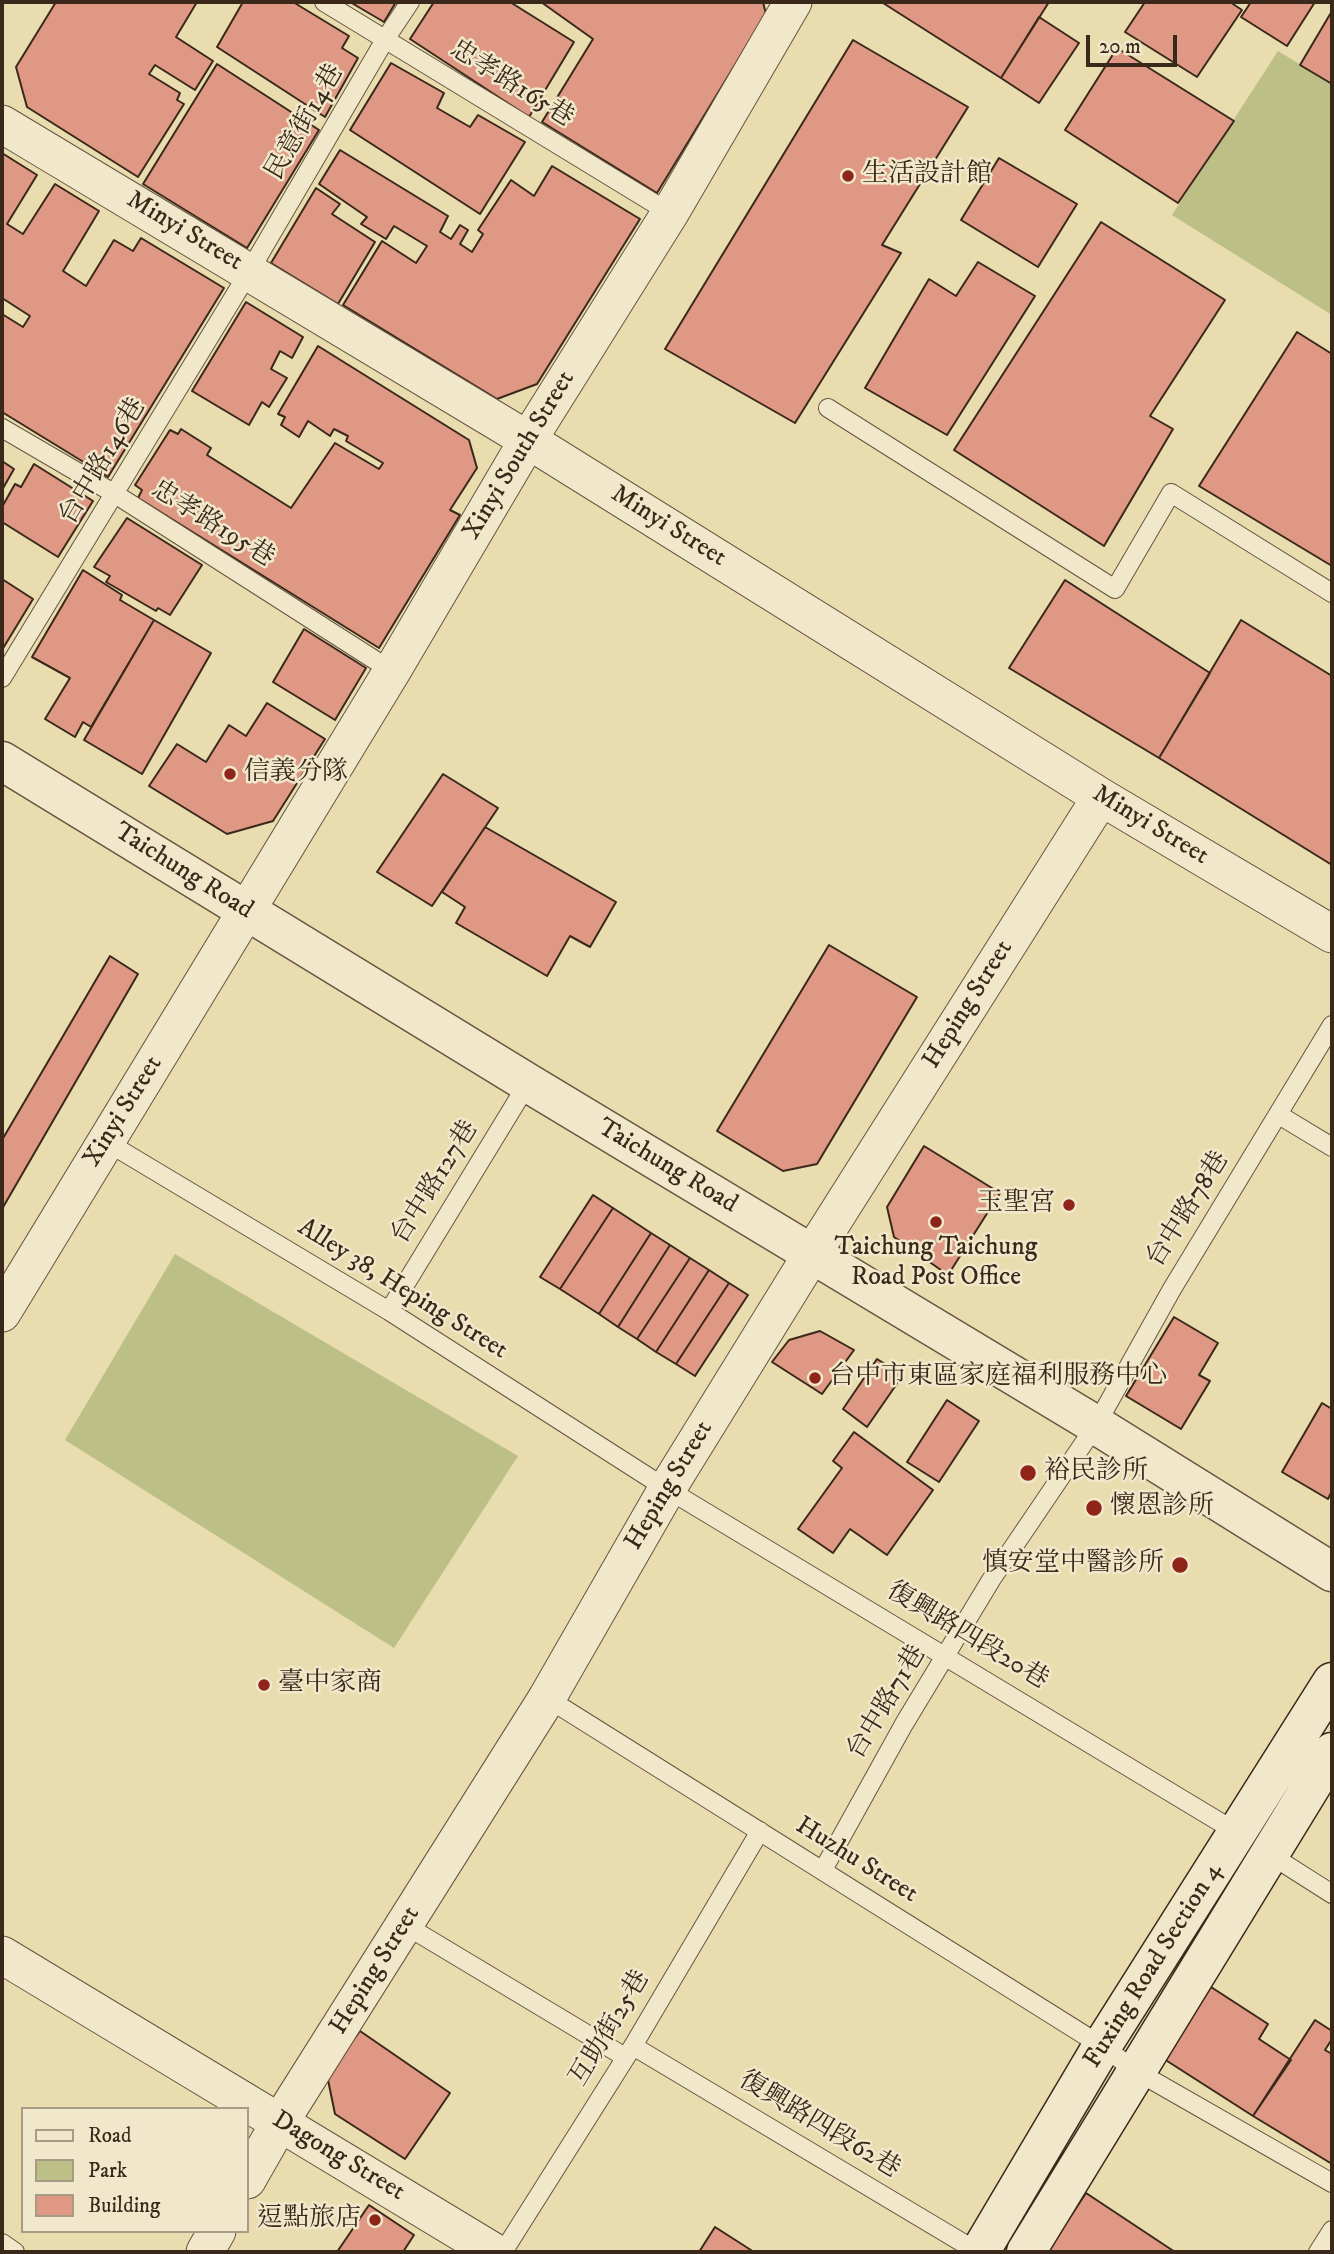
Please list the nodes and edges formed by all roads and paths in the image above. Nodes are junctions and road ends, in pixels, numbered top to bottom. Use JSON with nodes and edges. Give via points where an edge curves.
{"nodes":[{"id":1,"x":324,"y":2,"type":"edge"},
{"id":2,"x":410,"y":2,"type":"edge"},
{"id":3,"x":793,"y":2,"type":"edge"},
{"id":4,"x":386,"y":38,"type":"junction"},
{"id":5,"x":2,"y":124,"type":"edge"},
{"id":6,"x":670,"y":213,"type":"junction"},
{"id":7,"x":249,"y":272,"type":"junction"},
{"id":8,"x":828,"y":408,"type":"dead end"},
{"id":9,"x":2,"y":428,"type":"edge"},
{"id":10,"x":528,"y":440,"type":"junction"},
{"id":11,"x":115,"y":494,"type":"junction"},
{"id":12,"x":1332,"y":593,"type":"edge"},
{"id":13,"x":392,"y":671,"type":"junction"},
{"id":14,"x":2,"y":678,"type":"edge"},
{"id":15,"x":2,"y":761,"type":"edge"},
{"id":16,"x":1101,"y":797,"type":"junction"},
{"id":17,"x":246,"y":911,"type":"junction"},
{"id":18,"x":1332,"y":934,"type":"edge"},
{"id":19,"x":1332,"y":1025,"type":"edge"},
{"id":20,"x":528,"y":1083,"type":"junction"},
{"id":21,"x":1279,"y":1115,"type":"junction"},
{"id":22,"x":106,"y":1141,"type":"junction"},
{"id":23,"x":1332,"y":1147,"type":"edge"},
{"id":24,"x":813,"y":1254,"type":"junction"},
{"id":25,"x":389,"y":1311,"type":"junction"},
{"id":26,"x":2,"y":1313,"type":"edge"},
{"id":27,"x":1096,"y":1425,"type":"junction"},
{"id":28,"x":667,"y":1489,"type":"junction"},
{"id":29,"x":1332,"y":1573,"type":"edge"},
{"id":30,"x":947,"y":1656,"type":"junction"},
{"id":31,"x":1332,"y":1682,"type":"edge"},
{"id":32,"x":547,"y":1698,"type":"junction"},
{"id":33,"x":1332,"y":1752,"type":"edge"},
{"id":34,"x":760,"y":1831,"type":"junction"},
{"id":35,"x":1254,"y":1843,"type":"junction"},
{"id":36,"x":823,"y":1870,"type":"junction"},
{"id":37,"x":1332,"y":1894,"type":"edge"},
{"id":38,"x":405,"y":1925,"type":"junction"},
{"id":39,"x":2,"y":1955,"type":"edge"},
{"id":40,"x":1102,"y":2046,"type":"junction"},
{"id":41,"x":629,"y":2051,"type":"junction"},
{"id":42,"x":1136,"y":2071,"type":"junction"},
{"id":43,"x":280,"y":2122,"type":"junction"},
{"id":44,"x":248,"y":2178,"type":"edge"},
{"id":45,"x":1332,"y":2183,"type":"edge"},
{"id":46,"x":1332,"y":2230,"type":"edge"},
{"id":47,"x":216,"y":2233,"type":"edge"},
{"id":48,"x":2,"y":2244,"type":"edge"},
{"id":49,"x":15,"y":2252,"type":"edge"},
{"id":50,"x":205,"y":2252,"type":"edge"},
{"id":51,"x":494,"y":2252,"type":"edge"},
{"id":52,"x":503,"y":2252,"type":"edge"},
{"id":53,"x":979,"y":2252,"type":"edge"},
{"id":54,"x":1026,"y":2252,"type":"edge"},
{"id":55,"x":1318,"y":2252,"type":"edge"}],
"edges":[{"from":1,"to":4,"type":"lane","name":"忠孝路165巷"},
{"from":2,"to":4,"type":"lane","name":"民意街14巷"},
{"from":3,"to":6,"type":"street","name":"Xinyi South Street"},
{"from":4,"to":6,"type":"lane","name":"忠孝路165巷"},
{"from":4,"to":7,"type":"lane","name":"民意街14巷"},
{"from":5,"to":7,"type":"street","name":"Minyi Street"},
{"from":6,"to":10,"type":"street","name":"Xinyi South Street"},
{"from":7,"to":10,"type":"street","name":"Minyi Street"},
{"from":7,"to":11,"type":"lane","name":"台中路146巷"},
{"from":8,"to":12,"type":"lane","via":[[1115,589],[1171,493]]},
{"from":9,"to":11,"type":"lane","name":"忠孝路195巷"},
{"from":10,"to":13,"type":"street","name":"Xinyi South Street"},
{"from":10,"to":16,"type":"street","name":"Minyi Street"},
{"from":11,"to":13,"type":"lane","name":"忠孝路195巷"},
{"from":11,"to":14,"type":"lane","name":"台中路146巷"},
{"from":13,"to":17,"type":"street","name":"Xinyi South Street"},
{"from":15,"to":17,"type":"street","name":"Taichung Road"},
{"from":16,"to":18,"type":"street","name":"Minyi Street"},
{"from":16,"to":24,"type":"street","name":"Heping Street"},
{"from":17,"to":20,"type":"street","name":"Taichung Road"},
{"from":17,"to":22,"type":"street","name":"Xinyi Street"},
{"from":19,"to":21,"type":"lane","name":"台中路78巷"},
{"from":20,"to":24,"type":"street","name":"Taichung Road"},
{"from":20,"to":25,"type":"lane","name":"台中路127巷"},
{"from":21,"to":23,"type":"lane"},
{"from":21,"to":27,"type":"lane","name":"台中路78巷","via":[[1172,1289]]},
{"from":22,"to":25,"type":"lane","name":"Alley 38, Heping Street"},
{"from":22,"to":26,"type":"street","name":"Xinyi Street"},
{"from":24,"to":27,"type":"street","name":"Taichung Road"},
{"from":24,"to":28,"type":"street","name":"Heping Street"},
{"from":25,"to":28,"type":"lane","name":"Alley 38, Heping Street"},
{"from":27,"to":29,"type":"street","name":"Taichung Road"},
{"from":27,"to":30,"type":"lane","name":"台中路71巷","via":[[991,1580]]},
{"from":28,"to":30,"type":"lane","name":"復興路四段20巷"},
{"from":28,"to":32,"type":"street","name":"Heping Street"},
{"from":30,"to":35,"type":"lane","name":"復興路四段20巷"},
{"from":30,"to":36,"type":"lane","name":"台中路71巷"},
{"from":31,"to":35,"type":"street","name":"Fuxing Road Section 4"},
{"from":32,"to":34,"type":"lane","name":"Huzhu Street"},
{"from":32,"to":38,"type":"street","name":"Heping Street"},
{"from":33,"to":35,"type":"street","name":"Fuxing Road Section 4"},
{"from":34,"to":36,"type":"lane","name":"Huzhu Street"},
{"from":34,"to":41,"type":"lane","name":"互助街25巷"},
{"from":35,"to":37,"type":"lane","name":"復興路四段20巷"},
{"from":35,"to":40,"type":"street","name":"Fuxing Road Section 4"},
{"from":35,"to":42,"type":"street","name":"Fuxing Road Section 4"},
{"from":36,"to":40,"type":"lane","name":"Huzhu Street"},
{"from":38,"to":41,"type":"lane","name":"復興路四段62巷"},
{"from":38,"to":43,"type":"street","name":"Heping Street"},
{"from":39,"to":43,"type":"street","name":"Dagong Street"},
{"from":40,"to":42,"type":"lane","name":"Huzhu Street"},
{"from":40,"to":53,"type":"street","name":"Fuxing Road Section 4"},
{"from":41,"to":52,"type":"lane","name":"互助街25巷"},
{"from":41,"to":53,"type":"lane","name":"復興路四段62巷"},
{"from":42,"to":45,"type":"lane","name":"Huzhu Street"},
{"from":42,"to":54,"type":"street","name":"Fuxing Road Section 4"},
{"from":43,"to":44,"type":"street","name":"Heping Street"},
{"from":43,"to":51,"type":"street","name":"Dagong Street"},
{"from":46,"to":55,"type":"lane"},
{"from":47,"to":50,"type":"street"},
{"from":48,"to":49,"type":"lane"}]}
